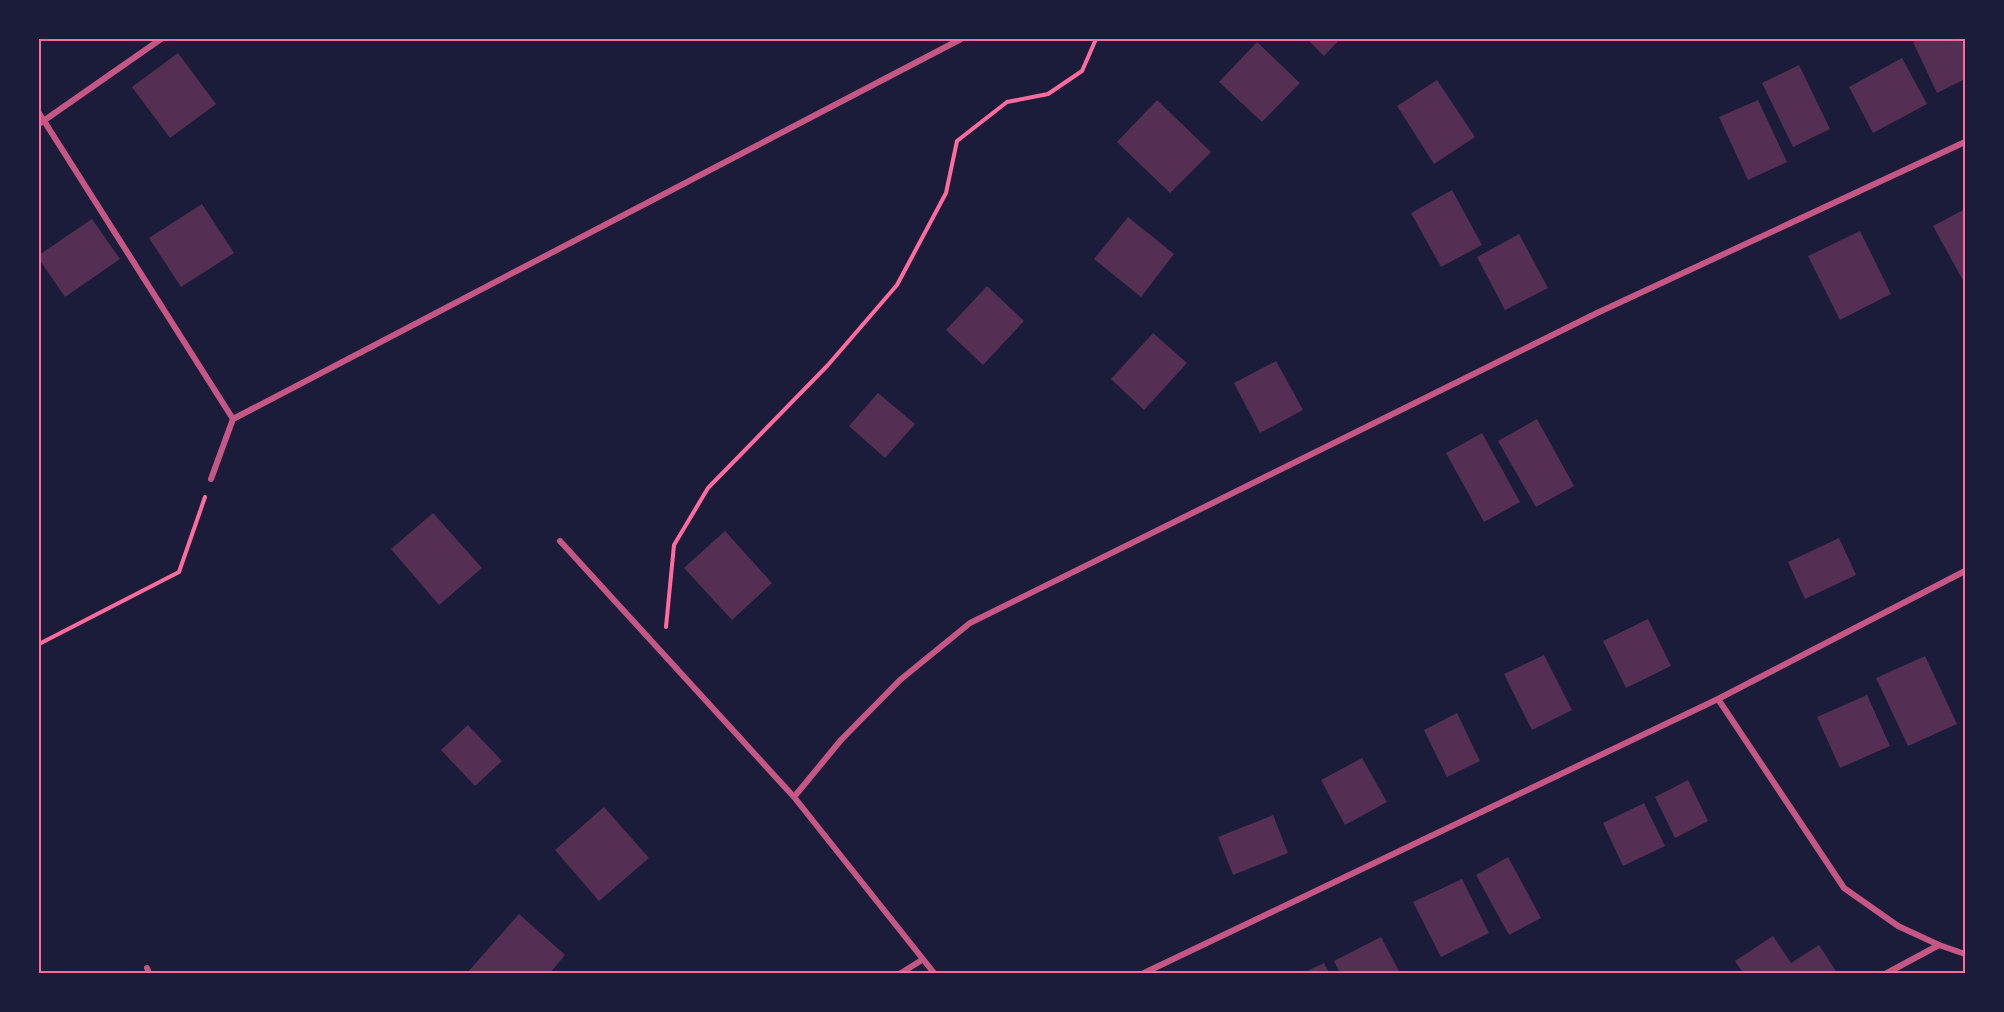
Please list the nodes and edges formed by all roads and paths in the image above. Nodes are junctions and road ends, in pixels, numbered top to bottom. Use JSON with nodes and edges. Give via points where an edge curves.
{"nodes":[{"id":1,"x":161,"y":39,"type":"edge"},
{"id":2,"x":961,"y":39,"type":"edge"},
{"id":3,"x":1096,"y":39,"type":"edge"},
{"id":4,"x":39,"y":113,"type":"edge"},
{"id":5,"x":41,"y":122,"type":"edge"},
{"id":6,"x":1965,"y":142,"type":"edge"},
{"id":7,"x":233,"y":419,"type":"junction"},
{"id":8,"x":211,"y":479,"type":"joint"},
{"id":9,"x":560,"y":541,"type":"dead end"},
{"id":10,"x":1965,"y":571,"type":"edge"},
{"id":11,"x":39,"y":644,"type":"edge"},
{"id":12,"x":663,"y":656,"type":"junction"},
{"id":13,"x":1718,"y":699,"type":"junction"},
{"id":14,"x":794,"y":797,"type":"junction"},
{"id":15,"x":1939,"y":945,"type":"junction"},
{"id":16,"x":1965,"y":954,"type":"edge"},
{"id":17,"x":921,"y":960,"type":"junction"},
{"id":18,"x":901,"y":973,"type":"edge"},
{"id":19,"x":934,"y":973,"type":"edge"},
{"id":20,"x":1144,"y":973,"type":"edge"},
{"id":21,"x":1887,"y":973,"type":"edge"}],
"edges":[{"from":1,"to":5,"type":"street"},
{"from":2,"to":7,"type":"street"},
{"from":3,"to":12,"type":"path","via":[[1082,71],[1048,94],[1007,102],[957,141],[946,193],[897,285],[828,365],[708,488],[674,544]]},
{"from":4,"to":5,"type":"street"},
{"from":5,"to":7,"type":"street"},
{"from":6,"to":14,"type":"street","via":[[1597,313],[970,623],[900,680],[841,740]]},
{"from":7,"to":8,"type":"street"},
{"from":8,"to":11,"type":"path","via":[[179,572]]},
{"from":9,"to":12,"type":"street"},
{"from":10,"to":13,"type":"street"},
{"from":12,"to":14,"type":"street"},
{"from":13,"to":15,"type":"street","via":[[1844,888],[1898,926]]},
{"from":13,"to":20,"type":"street"},
{"from":14,"to":17,"type":"street"},
{"from":15,"to":16,"type":"street"},
{"from":15,"to":21,"type":"street"},
{"from":17,"to":18,"type":"street"},
{"from":17,"to":19,"type":"street"}]}
